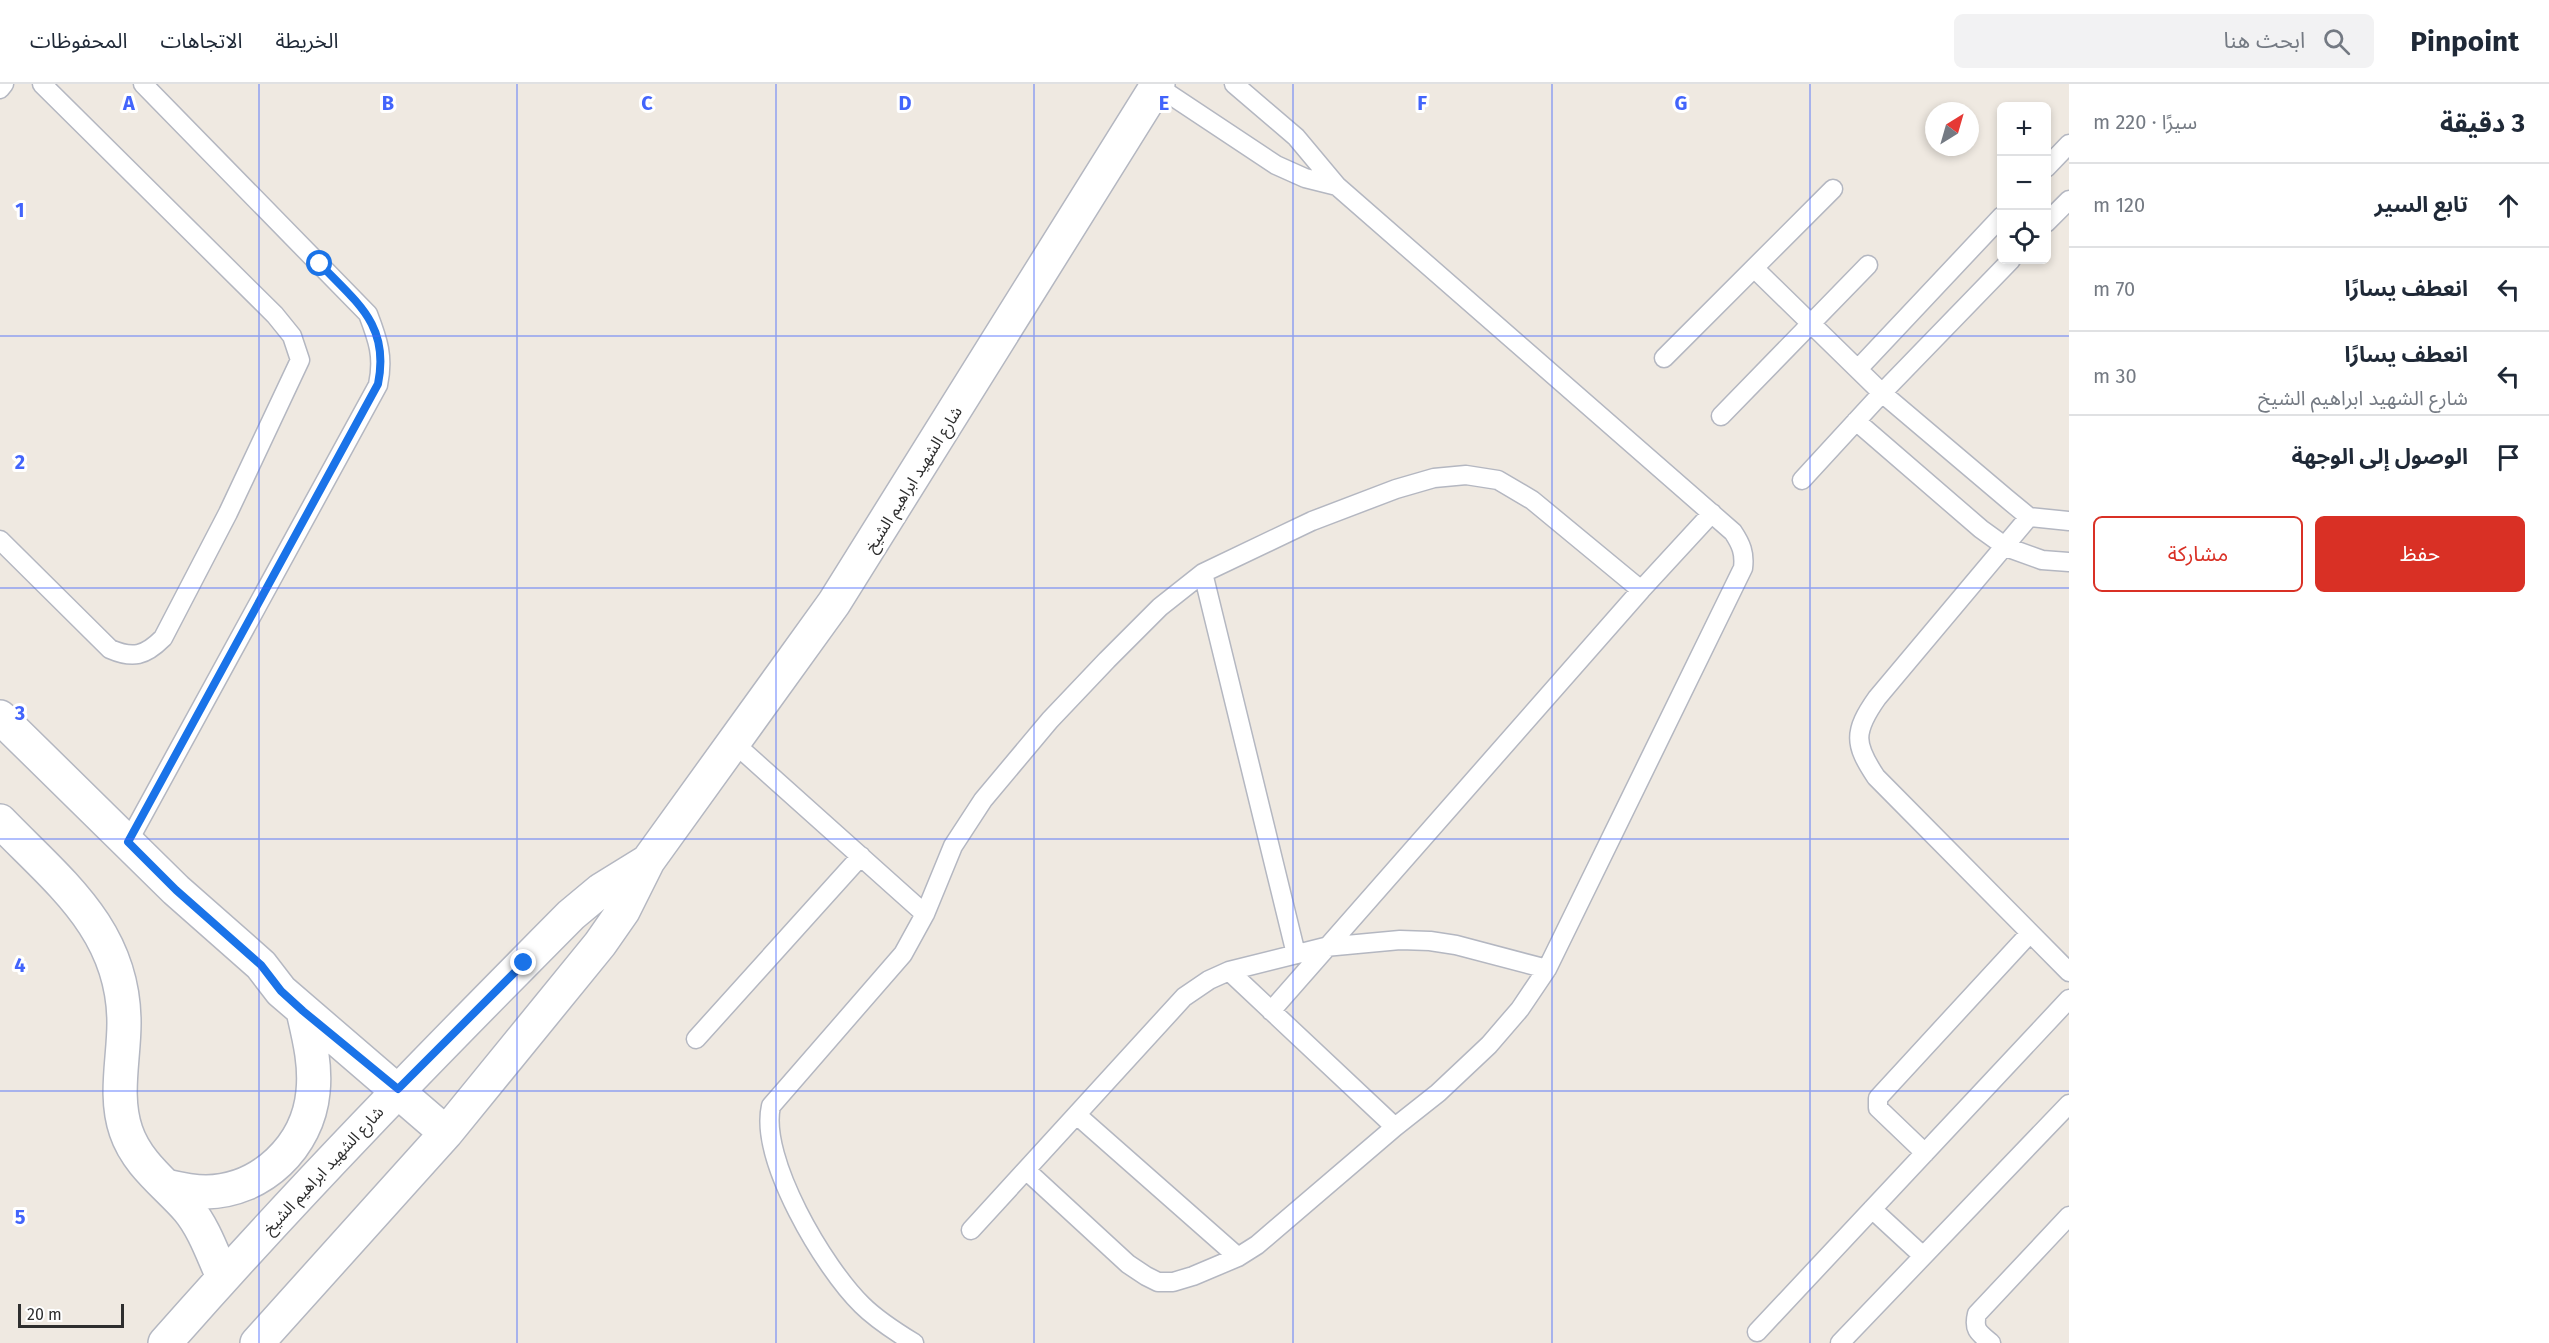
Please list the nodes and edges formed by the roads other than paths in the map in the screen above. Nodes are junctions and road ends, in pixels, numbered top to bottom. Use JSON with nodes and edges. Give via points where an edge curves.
{"nodes":[{"id":1,"x":4,"y":84,"type":"edge"},
{"id":2,"x":42,"y":84,"type":"edge"},
{"id":3,"x":143,"y":84,"type":"edge"},
{"id":4,"x":1234,"y":84,"type":"edge"},
{"id":5,"x":1158,"y":85,"type":"edge"},
{"id":6,"x":0,"y":89,"type":"edge"},
{"id":7,"x":2069,"y":144,"type":"edge"},
{"id":8,"x":2051,"y":163,"type":"edge"},
{"id":9,"x":1336,"y":186,"type":"junction"},
{"id":10,"x":1833,"y":189,"type":"dead end"},
{"id":11,"x":2069,"y":200,"type":"edge"},
{"id":12,"x":2051,"y":218,"type":"edge"},
{"id":13,"x":1997,"y":220,"type":"edge"},
{"id":14,"x":2007,"y":264,"type":"edge"},
{"id":15,"x":1868,"y":265,"type":"dead end"},
{"id":16,"x":1755,"y":268,"type":"junction"},
{"id":17,"x":1811,"y":323,"type":"junction"},
{"id":18,"x":1664,"y":358,"type":"dead end"},
{"id":19,"x":1858,"y":369,"type":"junction"},
{"id":20,"x":1882,"y":393,"type":"junction"},
{"id":21,"x":1721,"y":416,"type":"dead end"},
{"id":22,"x":1856,"y":421,"type":"junction"},
{"id":23,"x":1802,"y":480,"type":"dead end"},
{"id":24,"x":1712,"y":513,"type":"junction"},
{"id":25,"x":2030,"y":517,"type":"junction"},
{"id":26,"x":2069,"y":521,"type":"edge"},
{"id":27,"x":0,"y":540,"type":"edge"},
{"id":28,"x":2006,"y":547,"type":"junction"},
{"id":29,"x":2069,"y":562,"type":"edge"},
{"id":30,"x":1203,"y":573,"type":"junction"},
{"id":31,"x":1641,"y":590,"type":"junction"},
{"id":32,"x":0,"y":717,"type":"edge"},
{"id":33,"x":734,"y":742,"type":"junction"},
{"id":34,"x":0,"y":821,"type":"edge"},
{"id":35,"x":128,"y":842,"type":"junction"},
{"id":36,"x":861,"y":856,"type":"junction"},
{"id":37,"x":648,"y":861,"type":"junction"},
{"id":38,"x":925,"y":914,"type":"junction"},
{"id":39,"x":2030,"y":933,"type":"junction"},
{"id":40,"x":1325,"y":947,"type":"junction"},
{"id":41,"x":1296,"y":954,"type":"junction"},
{"id":42,"x":1547,"y":969,"type":"junction"},
{"id":43,"x":1229,"y":970,"type":"junction"},
{"id":44,"x":2069,"y":972,"type":"edge"},
{"id":45,"x":2069,"y":999,"type":"edge"},
{"id":46,"x":303,"y":1011,"type":"junction"},
{"id":47,"x":1270,"y":1011,"type":"junction"},
{"id":48,"x":696,"y":1039,"type":"dead end"},
{"id":49,"x":398,"y":1089,"type":"junction"},
{"id":50,"x":2069,"y":1104,"type":"edge"},
{"id":51,"x":1078,"y":1116,"type":"junction"},
{"id":52,"x":1395,"y":1127,"type":"junction"},
{"id":53,"x":446,"y":1133,"type":"junction"},
{"id":54,"x":1925,"y":1153,"type":"junction"},
{"id":55,"x":1027,"y":1171,"type":"junction"},
{"id":56,"x":166,"y":1186,"type":"junction"},
{"id":57,"x":1872,"y":1209,"type":"junction"},
{"id":58,"x":2069,"y":1216,"type":"edge"},
{"id":59,"x":971,"y":1230,"type":"dead end"},
{"id":60,"x":1923,"y":1256,"type":"junction"},
{"id":61,"x":1238,"y":1257,"type":"junction"},
{"id":62,"x":223,"y":1277,"type":"junction"},
{"id":63,"x":1757,"y":1332,"type":"dead end"},
{"id":64,"x":165,"y":1343,"type":"edge"},
{"id":65,"x":257,"y":1343,"type":"edge"},
{"id":66,"x":914,"y":1343,"type":"edge"},
{"id":67,"x":1840,"y":1343,"type":"edge"},
{"id":68,"x":1991,"y":1343,"type":"edge"}],
"edges":[{"from":1,"to":6,"type":"lane"},
{"from":2,"to":27,"type":"lane","via":[[274,315],[292,336],[300,360],[228,513],[163,638],[153,648],[124,655],[110,649]]},
{"from":3,"to":35,"type":"lane","via":[[368,314],[382,364],[378,384]]},
{"from":4,"to":9,"type":"lane","via":[[1296,137]]},
{"from":5,"to":9,"type":"lane","via":[[1276,165]]},
{"from":5,"to":33,"type":"street","name":"شارع الشهيد ابراهيم الشيخ","via":[[834,603]]},
{"from":7,"to":8,"type":"lane"},
{"from":9,"to":24,"type":"lane"},
{"from":10,"to":16,"type":"lane"},
{"from":11,"to":12,"type":"lane"},
{"from":13,"to":19,"type":"lane"},
{"from":14,"to":20,"type":"lane"},
{"from":15,"to":17,"type":"lane"},
{"from":16,"to":17,"type":"lane"},
{"from":16,"to":18,"type":"lane"},
{"from":17,"to":19,"type":"lane"},
{"from":17,"to":21,"type":"lane"},
{"from":19,"to":20,"type":"lane"},
{"from":20,"to":22,"type":"lane"},
{"from":20,"to":25,"type":"lane"},
{"from":22,"to":23,"type":"lane"},
{"from":22,"to":28,"type":"lane"},
{"from":24,"to":31,"type":"lane"},
{"from":24,"to":42,"type":"lane","via":[[1733,532],[1742,547],[1743,568]]},
{"from":25,"to":26,"type":"lane"},
{"from":25,"to":28,"type":"lane"},
{"from":28,"to":29,"type":"lane","via":[[2042,560]]},
{"from":28,"to":39,"type":"lane","via":[[1876,698],[1859,734],[1861,755],[1876,777]]},
{"from":30,"to":31,"type":"lane","via":[[1312,521],[1386,493],[1434,478],[1466,475],[1498,480],[1532,500]]},
{"from":30,"to":38,"type":"lane","via":[[1160,607],[1107,660],[983,800],[953,846]]},
{"from":30,"to":41,"type":"lane"},
{"from":31,"to":40,"type":"lane"},
{"from":32,"to":35,"type":"street"},
{"from":33,"to":36,"type":"lane"},
{"from":33,"to":37,"type":"street","name":"شارع الشهيد ابراهيم الشيخ"},
{"from":34,"to":56,"type":"street","via":[[88,912],[109,947],[121,984],[124,1022],[119,1098],[126,1132],[142,1162]]},
{"from":35,"to":46,"type":"street","via":[[261,965]]},
{"from":36,"to":38,"type":"lane"},
{"from":36,"to":48,"type":"lane"},
{"from":37,"to":49,"type":"street","name":"شارع الشهيد ابراهيم الشيخ","via":[[600,890],[571,915]]},
{"from":37,"to":53,"type":"street","name":"شارع الشهيد ابراهيم الشيخ","via":[[623,911],[600,944]]},
{"from":38,"to":66,"type":"lane","via":[[903,954],[781,1092],[771,1106],[768,1121],[777,1162],[807,1232],[824,1258],[863,1306]]},
{"from":39,"to":44,"type":"lane"},
{"from":39,"to":54,"type":"lane","via":[[1878,1098],[1878,1108]]},
{"from":40,"to":41,"type":"lane"},
{"from":40,"to":42,"type":"lane","via":[[1430,941]]},
{"from":40,"to":47,"type":"lane"},
{"from":41,"to":43,"type":"lane"},
{"from":42,"to":52,"type":"lane","via":[[1520,1010],[1489,1045]]},
{"from":43,"to":47,"type":"lane"},
{"from":43,"to":51,"type":"lane","via":[[1184,998]]},
{"from":45,"to":54,"type":"lane"},
{"from":46,"to":49,"type":"street"},
{"from":46,"to":56,"type":"street","via":[[312,1051],[313,1091],[304,1130],[293,1147],[264,1174],[246,1184],[207,1192]]},
{"from":47,"to":52,"type":"lane"},
{"from":49,"to":53,"type":"street"},
{"from":49,"to":62,"type":"street","name":"شارع الشهيد ابراهيم الشيخ"},
{"from":50,"to":60,"type":"lane"},
{"from":51,"to":55,"type":"lane"},
{"from":51,"to":61,"type":"lane"},
{"from":52,"to":61,"type":"lane","via":[[1276,1230]]},
{"from":53,"to":65,"type":"street","name":"شارع الشهيد ابراهيم الشيخ"},
{"from":54,"to":57,"type":"lane"},
{"from":55,"to":59,"type":"lane"},
{"from":55,"to":61,"type":"lane","via":[[1128,1264],[1158,1282],[1193,1276]]},
{"from":56,"to":62,"type":"street","via":[[189,1211]]},
{"from":57,"to":60,"type":"lane"},
{"from":57,"to":63,"type":"lane"},
{"from":58,"to":68,"type":"lane","via":[[1977,1314],[1975,1324]]},
{"from":60,"to":67,"type":"lane"},
{"from":62,"to":64,"type":"street","name":"شارع الشهيد ابراهيم الشيخ"}]}
